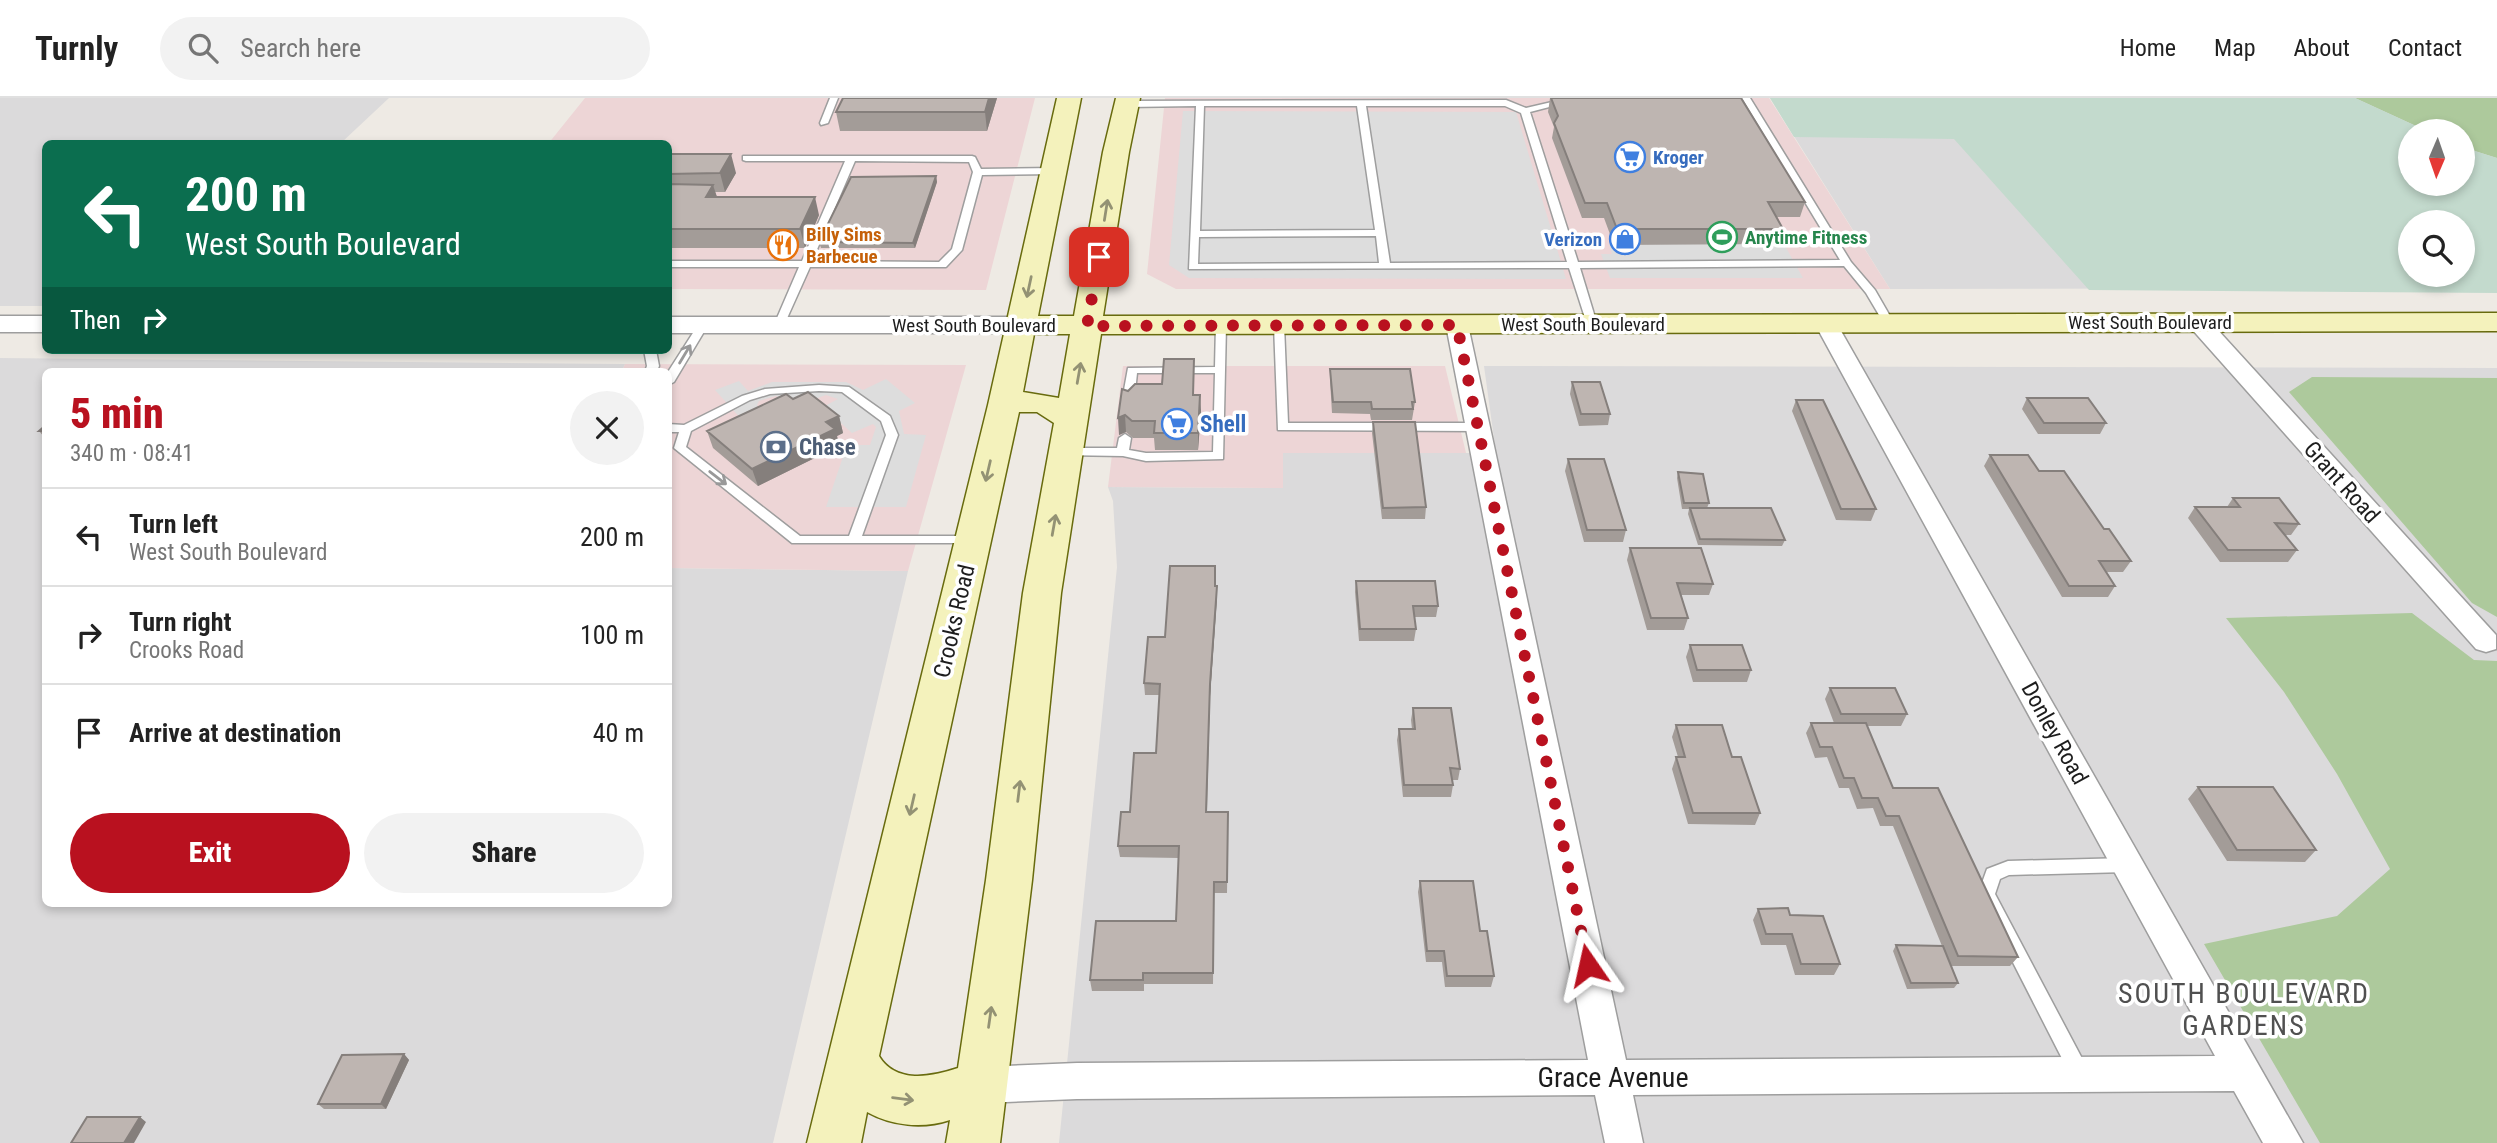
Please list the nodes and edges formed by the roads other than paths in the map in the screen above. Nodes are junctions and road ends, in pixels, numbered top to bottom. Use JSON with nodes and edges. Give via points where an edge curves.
{"nodes":[{"id":1,"x":834,"y":98,"type":"edge"},
{"id":2,"x":1069,"y":98,"type":"edge"},
{"id":3,"x":1580,"y":98,"type":"edge"},
{"id":4,"x":1746,"y":98,"type":"edge"},
{"id":5,"x":1127,"y":101,"type":"edge"},
{"id":6,"x":1200,"y":103,"type":"junction"},
{"id":7,"x":1360,"y":103,"type":"junction"},
{"id":8,"x":1525,"y":110,"type":"junction"},
{"id":9,"x":824,"y":123,"type":"dead end"},
{"id":10,"x":746,"y":158,"type":"dead end"},
{"id":11,"x":851,"y":159,"type":"junction"},
{"id":12,"x":1054,"y":171,"type":"junction"},
{"id":13,"x":978,"y":172,"type":"junction"},
{"id":14,"x":821,"y":198,"type":"dead end"},
{"id":15,"x":834,"y":198,"type":"junction"},
{"id":16,"x":1380,"y":233,"type":"junction"},
{"id":17,"x":1195,"y":234,"type":"junction"},
{"id":18,"x":1055,"y":256,"type":"junction"},
{"id":19,"x":1099,"y":257,"type":"junction"},
{"id":20,"x":1847,"y":263,"type":"junction"},
{"id":21,"x":672,"y":264,"type":"edge"},
{"id":22,"x":806,"y":264,"type":"junction"},
{"id":23,"x":1575,"y":265,"type":"junction"},
{"id":24,"x":1385,"y":266,"type":"junction"},
{"id":25,"x":2198,"y":322,"type":"junction"},
{"id":26,"x":2497,"y":322,"type":"edge"},
{"id":27,"x":1889,"y":323,"type":"junction"},
{"id":28,"x":0,"y":324,"type":"edge"},
{"id":29,"x":42,"y":324,"type":"edge"},
{"id":30,"x":1592,"y":324,"type":"junction"},
{"id":31,"x":1826,"y":324,"type":"junction"},
{"id":32,"x":672,"y":325,"type":"edge"},
{"id":33,"x":702,"y":325,"type":"junction"},
{"id":34,"x":779,"y":325,"type":"junction"},
{"id":35,"x":1021,"y":325,"type":"junction"},
{"id":36,"x":1221,"y":325,"type":"junction"},
{"id":37,"x":1279,"y":325,"type":"junction"},
{"id":38,"x":1457,"y":325,"type":"junction"},
{"id":39,"x":1087,"y":326,"type":"junction"},
{"id":40,"x":1220,"y":370,"type":"junction"},
{"id":41,"x":672,"y":375,"type":"edge"},
{"id":42,"x":1128,"y":401,"type":"edge"},
{"id":43,"x":1004,"y":404,"type":"junction"},
{"id":44,"x":1477,"y":427,"type":"junction"},
{"id":45,"x":672,"y":428,"type":"edge"},
{"id":46,"x":686,"y":429,"type":"junction"},
{"id":47,"x":1068,"y":436,"type":"junction"},
{"id":48,"x":1125,"y":438,"type":"edge"},
{"id":49,"x":1123,"y":452,"type":"junction"},
{"id":50,"x":854,"y":540,"type":"junction"},
{"id":51,"x":972,"y":540,"type":"junction"},
{"id":52,"x":2486,"y":642,"type":"dead end"},
{"id":53,"x":2129,"y":865,"type":"junction"},
{"id":54,"x":853,"y":1059,"type":"junction"},
{"id":55,"x":2245,"y":1073,"type":"junction"},
{"id":56,"x":2081,"y":1074,"type":"junction"},
{"id":57,"x":1611,"y":1077,"type":"junction"},
{"id":58,"x":982,"y":1085,"type":"junction"},
{"id":59,"x":834,"y":1143,"type":"edge"},
{"id":60,"x":973,"y":1143,"type":"edge"},
{"id":61,"x":1624,"y":1143,"type":"edge"},
{"id":62,"x":2284,"y":1143,"type":"edge"}],
"edges":[{"from":1,"to":9,"type":"lane"},
{"from":2,"to":12,"type":"main road","name":"Crooks Road"},
{"from":3,"to":8,"type":"lane"},
{"from":4,"to":20,"type":"lane"},
{"from":5,"to":6,"type":"lane"},
{"from":19,"to":5,"type":"main road","one_way":true},
{"from":6,"to":7,"type":"lane"},
{"from":6,"to":17,"type":"lane"},
{"from":7,"to":8,"type":"lane","via":[[1506,103]]},
{"from":7,"to":16,"type":"lane"},
{"from":8,"to":23,"type":"lane"},
{"from":10,"to":11,"type":"lane"},
{"from":11,"to":13,"type":"lane","via":[[972,159]]},
{"from":11,"to":15,"type":"lane"},
{"from":12,"to":13,"type":"lane"},
{"from":12,"to":18,"type":"main road","name":"Crooks Road"},
{"from":13,"to":22,"type":"lane","via":[[957,250],[942,265]]},
{"from":14,"to":15,"type":"lane"},
{"from":15,"to":22,"type":"lane"},
{"from":16,"to":17,"type":"lane"},
{"from":16,"to":24,"type":"lane"},
{"from":17,"to":24,"type":"lane","via":[[1193,267]]},
{"from":18,"to":19,"type":"main road"},
{"from":18,"to":35,"type":"main road","name":"Crooks Road","one_way":true},
{"from":19,"to":39,"type":"main road"},
{"from":20,"to":23,"type":"lane"},
{"from":20,"to":27,"type":"lane"},
{"from":21,"to":22,"type":"lane"},
{"from":22,"to":34,"type":"lane"},
{"from":23,"to":24,"type":"lane"},
{"from":23,"to":30,"type":"lane"},
{"from":25,"to":26,"type":"main road","name":"West South Boulevard"},
{"from":25,"to":27,"type":"main road","name":"West South Boulevard"},
{"from":25,"to":52,"type":"street","name":"Grant Road"},
{"from":27,"to":31,"type":"main road","name":"West South Boulevard"},
{"from":28,"to":29,"type":"street"},
{"from":30,"to":31,"type":"main road","name":"West South Boulevard"},
{"from":30,"to":38,"type":"main road","name":"West South Boulevard"},
{"from":31,"to":53,"type":"street","name":"Donley Road"},
{"from":32,"to":33,"type":"street","name":"West South Boulevard"},
{"from":33,"to":34,"type":"street","name":"West South Boulevard"},
{"from":41,"to":33,"type":"lane","one_way":true},
{"from":34,"to":35,"type":"street","name":"West South Boulevard"},
{"from":35,"to":39,"type":"main road","name":"West South Boulevard"},
{"from":35,"to":43,"type":"main road","name":"Crooks Road"},
{"from":36,"to":37,"type":"main road","name":"West South Boulevard"},
{"from":36,"to":39,"type":"main road","name":"West South Boulevard"},
{"from":36,"to":40,"type":"lane"},
{"from":37,"to":38,"type":"main road","name":"West South Boulevard"},
{"from":37,"to":44,"type":"lane","via":[[1282,427]]},
{"from":38,"to":44,"type":"street"},
{"from":47,"to":39,"type":"main road","one_way":true},
{"from":40,"to":42,"type":"lane","via":[[1132,370]]},
{"from":40,"to":49,"type":"lane","via":[[1219,456],[1146,457]]},
{"from":43,"to":47,"type":"main road","via":[[1048,404]]},
{"from":43,"to":51,"type":"main road","name":"Crooks Road","one_way":true},
{"from":44,"to":57,"type":"street"},
{"from":45,"to":46,"type":"lane"},
{"from":46,"to":50,"type":"lane","one_way":true,"via":[[680,448],[797,540]]},
{"from":46,"to":50,"type":"lane","via":[[769,391],[845,389],[886,419],[892,435]]},
{"from":47,"to":49,"type":"lane"},
{"from":58,"to":47,"type":"main road","one_way":true,"via":[[1042,593]]},
{"from":48,"to":49,"type":"lane"},
{"from":50,"to":51,"type":"lane"},
{"from":51,"to":54,"type":"main road","name":"Crooks Road","one_way":true},
{"from":53,"to":55,"type":"street","name":"Donley Road"},
{"from":53,"to":56,"type":"lane","via":[[2008,868],[1993,874],[1986,894]]},
{"from":54,"to":58,"type":"main road","one_way":true,"via":[[868,1085],[890,1097],[939,1099]]},
{"from":54,"to":59,"type":"main road","name":"Crooks Road"},
{"from":55,"to":56,"type":"street","name":"Grace Avenue"},
{"from":55,"to":62,"type":"street","name":"Donley Road"},
{"from":56,"to":57,"type":"street","name":"Grace Avenue"},
{"from":57,"to":58,"type":"street","name":"Grace Avenue"},
{"from":57,"to":61,"type":"street"},
{"from":58,"to":60,"type":"main road"}]}
